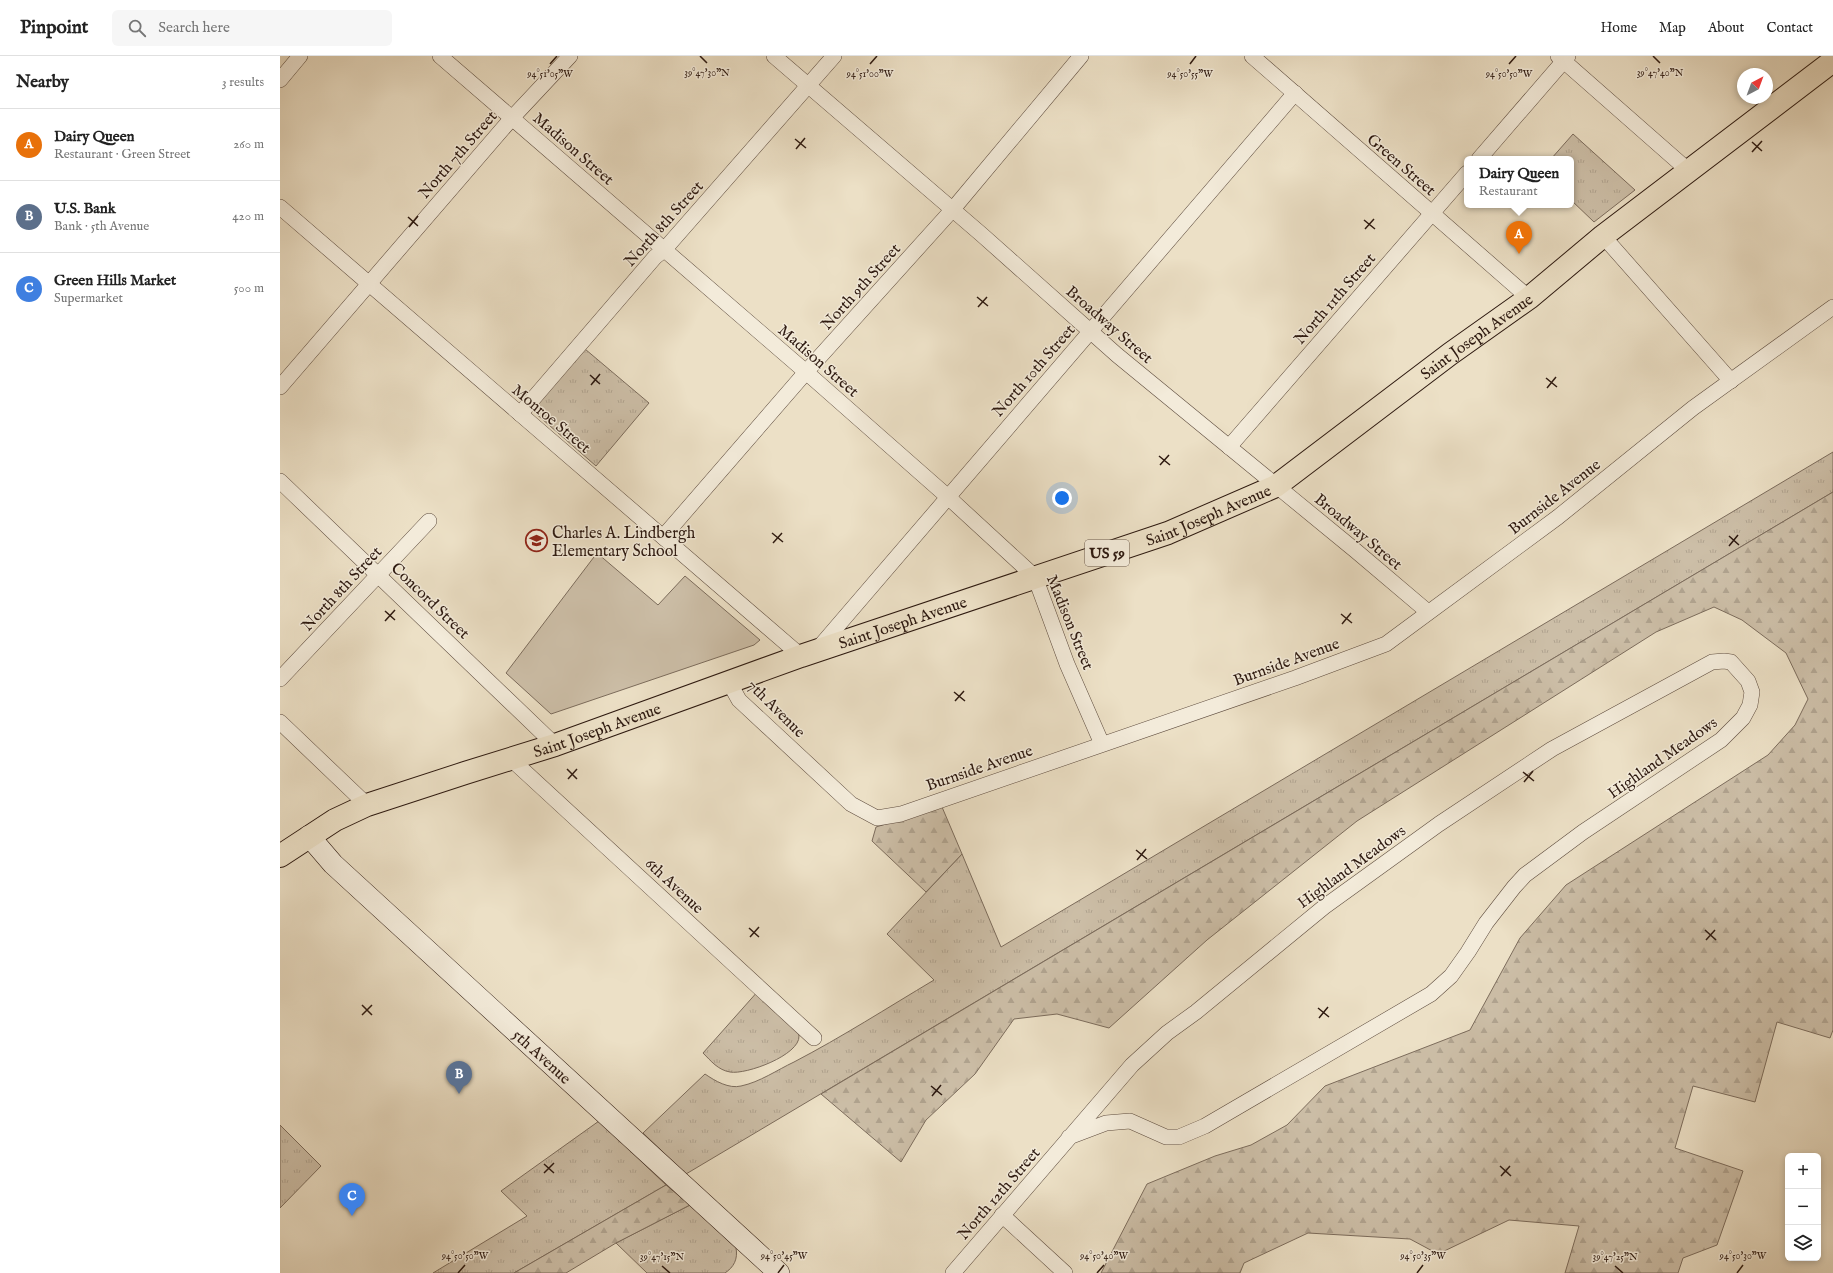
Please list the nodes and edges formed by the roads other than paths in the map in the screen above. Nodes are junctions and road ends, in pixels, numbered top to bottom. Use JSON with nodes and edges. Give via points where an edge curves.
{"nodes":[{"id":1,"x":300,"y":56,"type":"edge"},
{"id":2,"x":440,"y":56,"type":"edge"},
{"id":3,"x":570,"y":56,"type":"edge"},
{"id":4,"x":774,"y":56,"type":"edge"},
{"id":5,"x":834,"y":56,"type":"edge"},
{"id":6,"x":1081,"y":56,"type":"edge"},
{"id":7,"x":1252,"y":56,"type":"edge"},
{"id":8,"x":1563,"y":58,"type":"edge"},
{"id":9,"x":1833,"y":61,"type":"edge"},
{"id":10,"x":280,"y":80,"type":"edge"},
{"id":11,"x":809,"y":85,"type":"junction"},
{"id":12,"x":1295,"y":93,"type":"junction"},
{"id":13,"x":512,"y":118,"type":"junction"},
{"id":14,"x":1481,"y":156,"type":"edge"},
{"id":15,"x":1690,"y":172,"type":"junction"},
{"id":16,"x":1464,"y":176,"type":"edge"},
{"id":17,"x":280,"y":207,"type":"edge"},
{"id":18,"x":953,"y":209,"type":"junction"},
{"id":19,"x":1432,"y":213,"type":"junction"},
{"id":20,"x":1603,"y":236,"type":"junction"},
{"id":21,"x":664,"y":250,"type":"junction"},
{"id":22,"x":369,"y":284,"type":"junction"},
{"id":23,"x":1529,"y":298,"type":"junction"},
{"id":24,"x":1833,"y":307,"type":"edge"},
{"id":25,"x":1090,"y":331,"type":"junction"},
{"id":26,"x":806,"y":372,"type":"junction"},
{"id":27,"x":1731,"y":381,"type":"junction"},
{"id":28,"x":280,"y":387,"type":"edge"},
{"id":29,"x":520,"y":414,"type":"junction"},
{"id":30,"x":1229,"y":447,"type":"junction"},
{"id":31,"x":280,"y":481,"type":"edge"},
{"id":32,"x":1276,"y":486,"type":"junction"},
{"id":33,"x":948,"y":497,"type":"junction"},
{"id":34,"x":429,"y":521,"type":"dead end"},
{"id":35,"x":663,"y":537,"type":"junction"},
{"id":36,"x":379,"y":575,"type":"junction"},
{"id":37,"x":1035,"y":577,"type":"junction"},
{"id":38,"x":1428,"y":612,"type":"junction"},
{"id":39,"x":807,"y":655,"type":"junction"},
{"id":40,"x":280,"y":679,"type":"edge"},
{"id":41,"x":728,"y":682,"type":"junction"},
{"id":42,"x":280,"y":722,"type":"edge"},
{"id":43,"x":1102,"y":744,"type":"junction"},
{"id":44,"x":555,"y":745,"type":"junction"},
{"id":45,"x":511,"y":759,"type":"junction"},
{"id":46,"x":803,"y":759,"type":"joint"},
{"id":47,"x":367,"y":805,"type":"junction"},
{"id":48,"x":309,"y":836,"type":"junction"},
{"id":49,"x":280,"y":856,"type":"edge"},
{"id":50,"x":814,"y":1038,"type":"dead end"},
{"id":51,"x":1069,"y":1137,"type":"junction"},
{"id":52,"x":1002,"y":1215,"type":"junction"},
{"id":53,"x":779,"y":1273,"type":"edge"},
{"id":54,"x":953,"y":1273,"type":"edge"},
{"id":55,"x":1065,"y":1273,"type":"edge"}],
"edges":[{"from":1,"to":10,"type":"street"},
{"from":2,"to":13,"type":"street","name":"Madison Street"},
{"from":3,"to":13,"type":"street","name":"North 7th Street"},
{"from":4,"to":11,"type":"street","name":"Broadway Street"},
{"from":5,"to":11,"type":"street","name":"North 8th Street"},
{"from":6,"to":18,"type":"street","name":"North 9th Street"},
{"from":7,"to":12,"type":"street","name":"Green Street"},
{"from":8,"to":14,"type":"street"},
{"from":8,"to":15,"type":"street"},
{"from":9,"to":15,"type":"main road","name":"Saint Joseph Avenue","number":"US 59"},
{"from":11,"to":18,"type":"street","name":"Broadway Street"},
{"from":11,"to":21,"type":"street","name":"North 8th Street"},
{"from":12,"to":19,"type":"street","name":"Green Street"},
{"from":12,"to":25,"type":"street","name":"North 10th Street"},
{"from":13,"to":21,"type":"street","name":"Madison Street"},
{"from":13,"to":22,"type":"street","name":"North 7th Street"},
{"from":15,"to":20,"type":"main road","name":"Saint Joseph Avenue","number":"US 59"},
{"from":16,"to":19,"type":"street","name":"North 11th Street"},
{"from":17,"to":22,"type":"street","name":"Monroe Street"},
{"from":18,"to":25,"type":"street","name":"Broadway Street"},
{"from":18,"to":26,"type":"street","name":"North 9th Street"},
{"from":19,"to":23,"type":"street","name":"Green Street"},
{"from":19,"to":30,"type":"street","name":"North 11th Street"},
{"from":20,"to":23,"type":"main road","name":"Saint Joseph Avenue","number":"US 59"},
{"from":20,"to":27,"type":"street"},
{"from":21,"to":26,"type":"street","name":"Madison Street"},
{"from":21,"to":29,"type":"street","name":"North 8th Street","via":[[655,257]]},
{"from":22,"to":28,"type":"street","name":"North 7th Street"},
{"from":22,"to":29,"type":"street","name":"Monroe Street"},
{"from":23,"to":32,"type":"main road","name":"Saint Joseph Avenue","number":"US 59","via":[[1450,354]]},
{"from":24,"to":27,"type":"street","name":"Burnside Avenue"},
{"from":25,"to":30,"type":"street","name":"Broadway Street"},
{"from":25,"to":33,"type":"street","name":"North 10th Street"},
{"from":26,"to":33,"type":"street","name":"Madison Street"},
{"from":26,"to":35,"type":"street","name":"North 9th Street"},
{"from":27,"to":38,"type":"street","name":"Burnside Avenue","via":[[1693,408],[1558,517]]},
{"from":29,"to":35,"type":"street","name":"Monroe Street"},
{"from":30,"to":32,"type":"street","name":"Broadway Street"},
{"from":31,"to":36,"type":"street","name":"Concord Street"},
{"from":32,"to":37,"type":"main road","name":"Saint Joseph Avenue","number":"US 59","via":[[1168,534]]},
{"from":32,"to":38,"type":"street","name":"Broadway Street"},
{"from":33,"to":37,"type":"street","name":"Madison Street"},
{"from":33,"to":39,"type":"street","name":"North 10th Street"},
{"from":34,"to":36,"type":"street","name":"North 8th Street"},
{"from":35,"to":39,"type":"street","name":"Monroe Street"},
{"from":36,"to":40,"type":"street","name":"North 8th Street"},
{"from":36,"to":44,"type":"street","name":"Concord Street"},
{"from":37,"to":39,"type":"main road","name":"Saint Joseph Avenue","number":"US 59"},
{"from":37,"to":43,"type":"street","name":"Madison Street","via":[[1067,664]]},
{"from":38,"to":43,"type":"street","name":"Burnside Avenue","via":[[1386,644]]},
{"from":39,"to":41,"type":"main road","name":"Saint Joseph Avenue","number":"US 59"},
{"from":41,"to":44,"type":"main road","name":"Saint Joseph Avenue","number":"US 59"},
{"from":41,"to":46,"type":"street","name":"7th Avenue","via":[[739,700]]},
{"from":42,"to":47,"type":"street"},
{"from":43,"to":46,"type":"street","name":"Burnside Avenue","via":[[884,818],[869,815],[851,804]]},
{"from":44,"to":45,"type":"main road","name":"Saint Joseph Avenue","number":"US 59"},
{"from":45,"to":47,"type":"main road","name":"Saint Joseph Avenue","number":"US 59"},
{"from":45,"to":50,"type":"street","name":"6th Avenue"},
{"from":47,"to":48,"type":"main road","name":"Saint Joseph Avenue","number":"US 59"},
{"from":48,"to":49,"type":"main road","name":"Saint Joseph Avenue","number":"US 59"},
{"from":48,"to":53,"type":"street","name":"5th Avenue","via":[[334,864]]},
{"from":51,"to":51,"type":"street","name":"Highland Meadows","via":[[1132,1064],[1167,1033],[1324,907],[1439,824],[1552,749],[1712,662],[1731,662],[1748,681],[1752,692],[1750,705],[1743,718],[1721,740],[1583,832],[1525,875],[1486,923],[1451,976],[1431,994],[1206,1126],[1179,1137],[1166,1137],[1130,1121],[1106,1123]]},
{"from":51,"to":52,"type":"street","name":"North 12th Street"},
{"from":52,"to":54,"type":"street","name":"North 12th Street"},
{"from":52,"to":55,"type":"street"}]}
